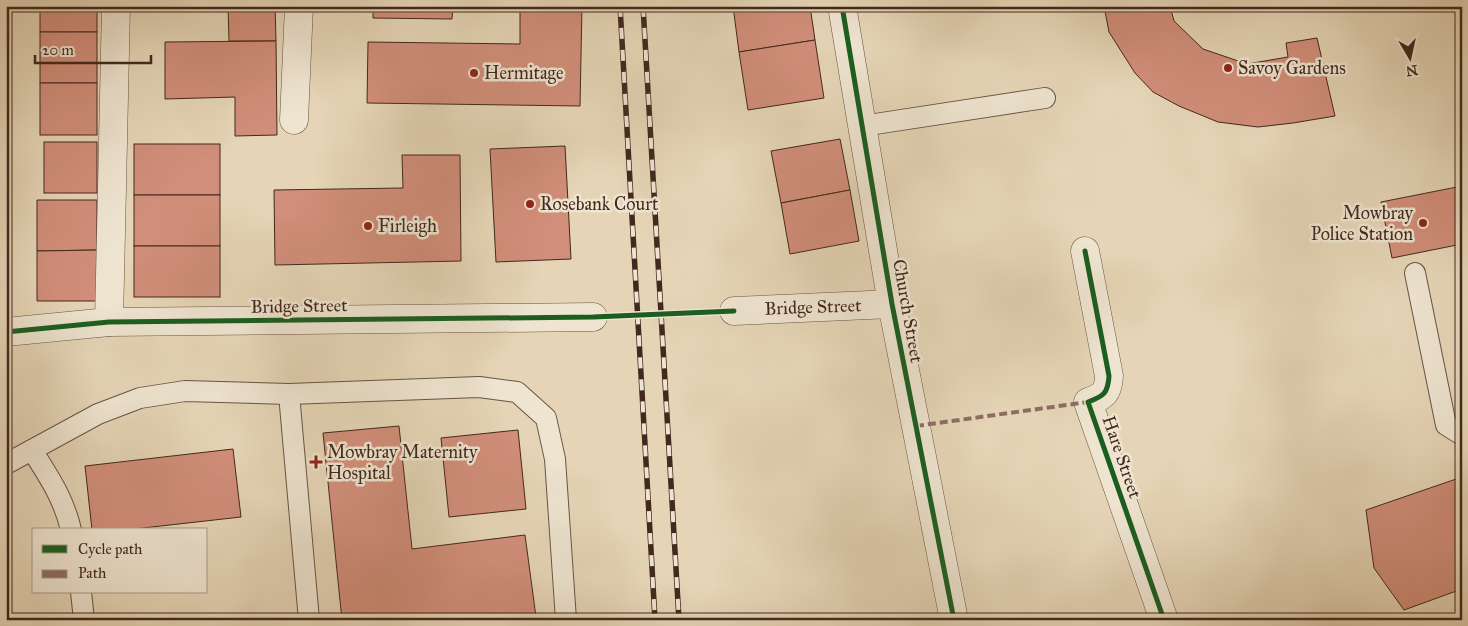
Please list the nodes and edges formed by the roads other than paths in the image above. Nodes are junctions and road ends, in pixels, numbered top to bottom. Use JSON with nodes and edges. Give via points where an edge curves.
{"nodes":[{"id":1,"x":116,"y":6,"type":"edge"},
{"id":2,"x":298,"y":6,"type":"edge"},
{"id":3,"x":842,"y":6,"type":"edge"},
{"id":4,"x":1045,"y":98,"type":"dead end"},
{"id":5,"x":294,"y":120,"type":"dead end"},
{"id":6,"x":862,"y":126,"type":"junction"},
{"id":7,"x":1085,"y":251,"type":"dead end"},
{"id":8,"x":1415,"y":273,"type":"dead end"},
{"id":9,"x":892,"y":304,"type":"junction"},
{"id":10,"x":734,"y":311,"type":"dead end"},
{"id":11,"x":593,"y":317,"type":"dead end"},
{"id":12,"x":109,"y":322,"type":"junction"},
{"id":13,"x":6,"y":332,"type":"edge"},
{"id":14,"x":288,"y":394,"type":"junction"},
{"id":15,"x":1462,"y":435,"type":"edge"},
{"id":16,"x":32,"y":450,"type":"junction"},
{"id":17,"x":6,"y":464,"type":"edge"},
{"id":18,"x":71,"y":528,"type":"edge"},
{"id":19,"x":81,"y":594,"type":"edge"},
{"id":20,"x":84,"y":620,"type":"edge"},
{"id":21,"x":309,"y":620,"type":"edge"},
{"id":22,"x":566,"y":620,"type":"edge"},
{"id":23,"x":954,"y":620,"type":"edge"},
{"id":24,"x":1164,"y":620,"type":"edge"}],
"edges":[{"from":1,"to":12,"type":"street"},
{"from":2,"to":5,"type":"street"},
{"from":3,"to":6,"type":"street","name":"Church Street"},
{"from":4,"to":6,"type":"lane"},
{"from":6,"to":9,"type":"street","name":"Church Street"},
{"from":7,"to":24,"type":"street","name":"Hare Street","via":[[1109,376],[1108,388],[1101,397],[1088,402]]},
{"from":8,"to":15,"type":"lane","via":[[1446,425]]},
{"from":9,"to":10,"type":"street","name":"Bridge Street"},
{"from":9,"to":23,"type":"street","name":"Church Street"},
{"from":11,"to":12,"type":"street","name":"Bridge Street"},
{"from":12,"to":13,"type":"street","name":"Bridge Street"},
{"from":14,"to":16,"type":"lane","via":[[185,391],[140,398],[98,414]]},
{"from":14,"to":21,"type":"lane"},
{"from":14,"to":22,"type":"lane","via":[[479,387],[517,392],[546,418],[555,459]]},
{"from":16,"to":17,"type":"lane"},
{"from":16,"to":18,"type":"lane","via":[[67,511]]},
{"from":19,"to":20,"type":"lane"}]}
